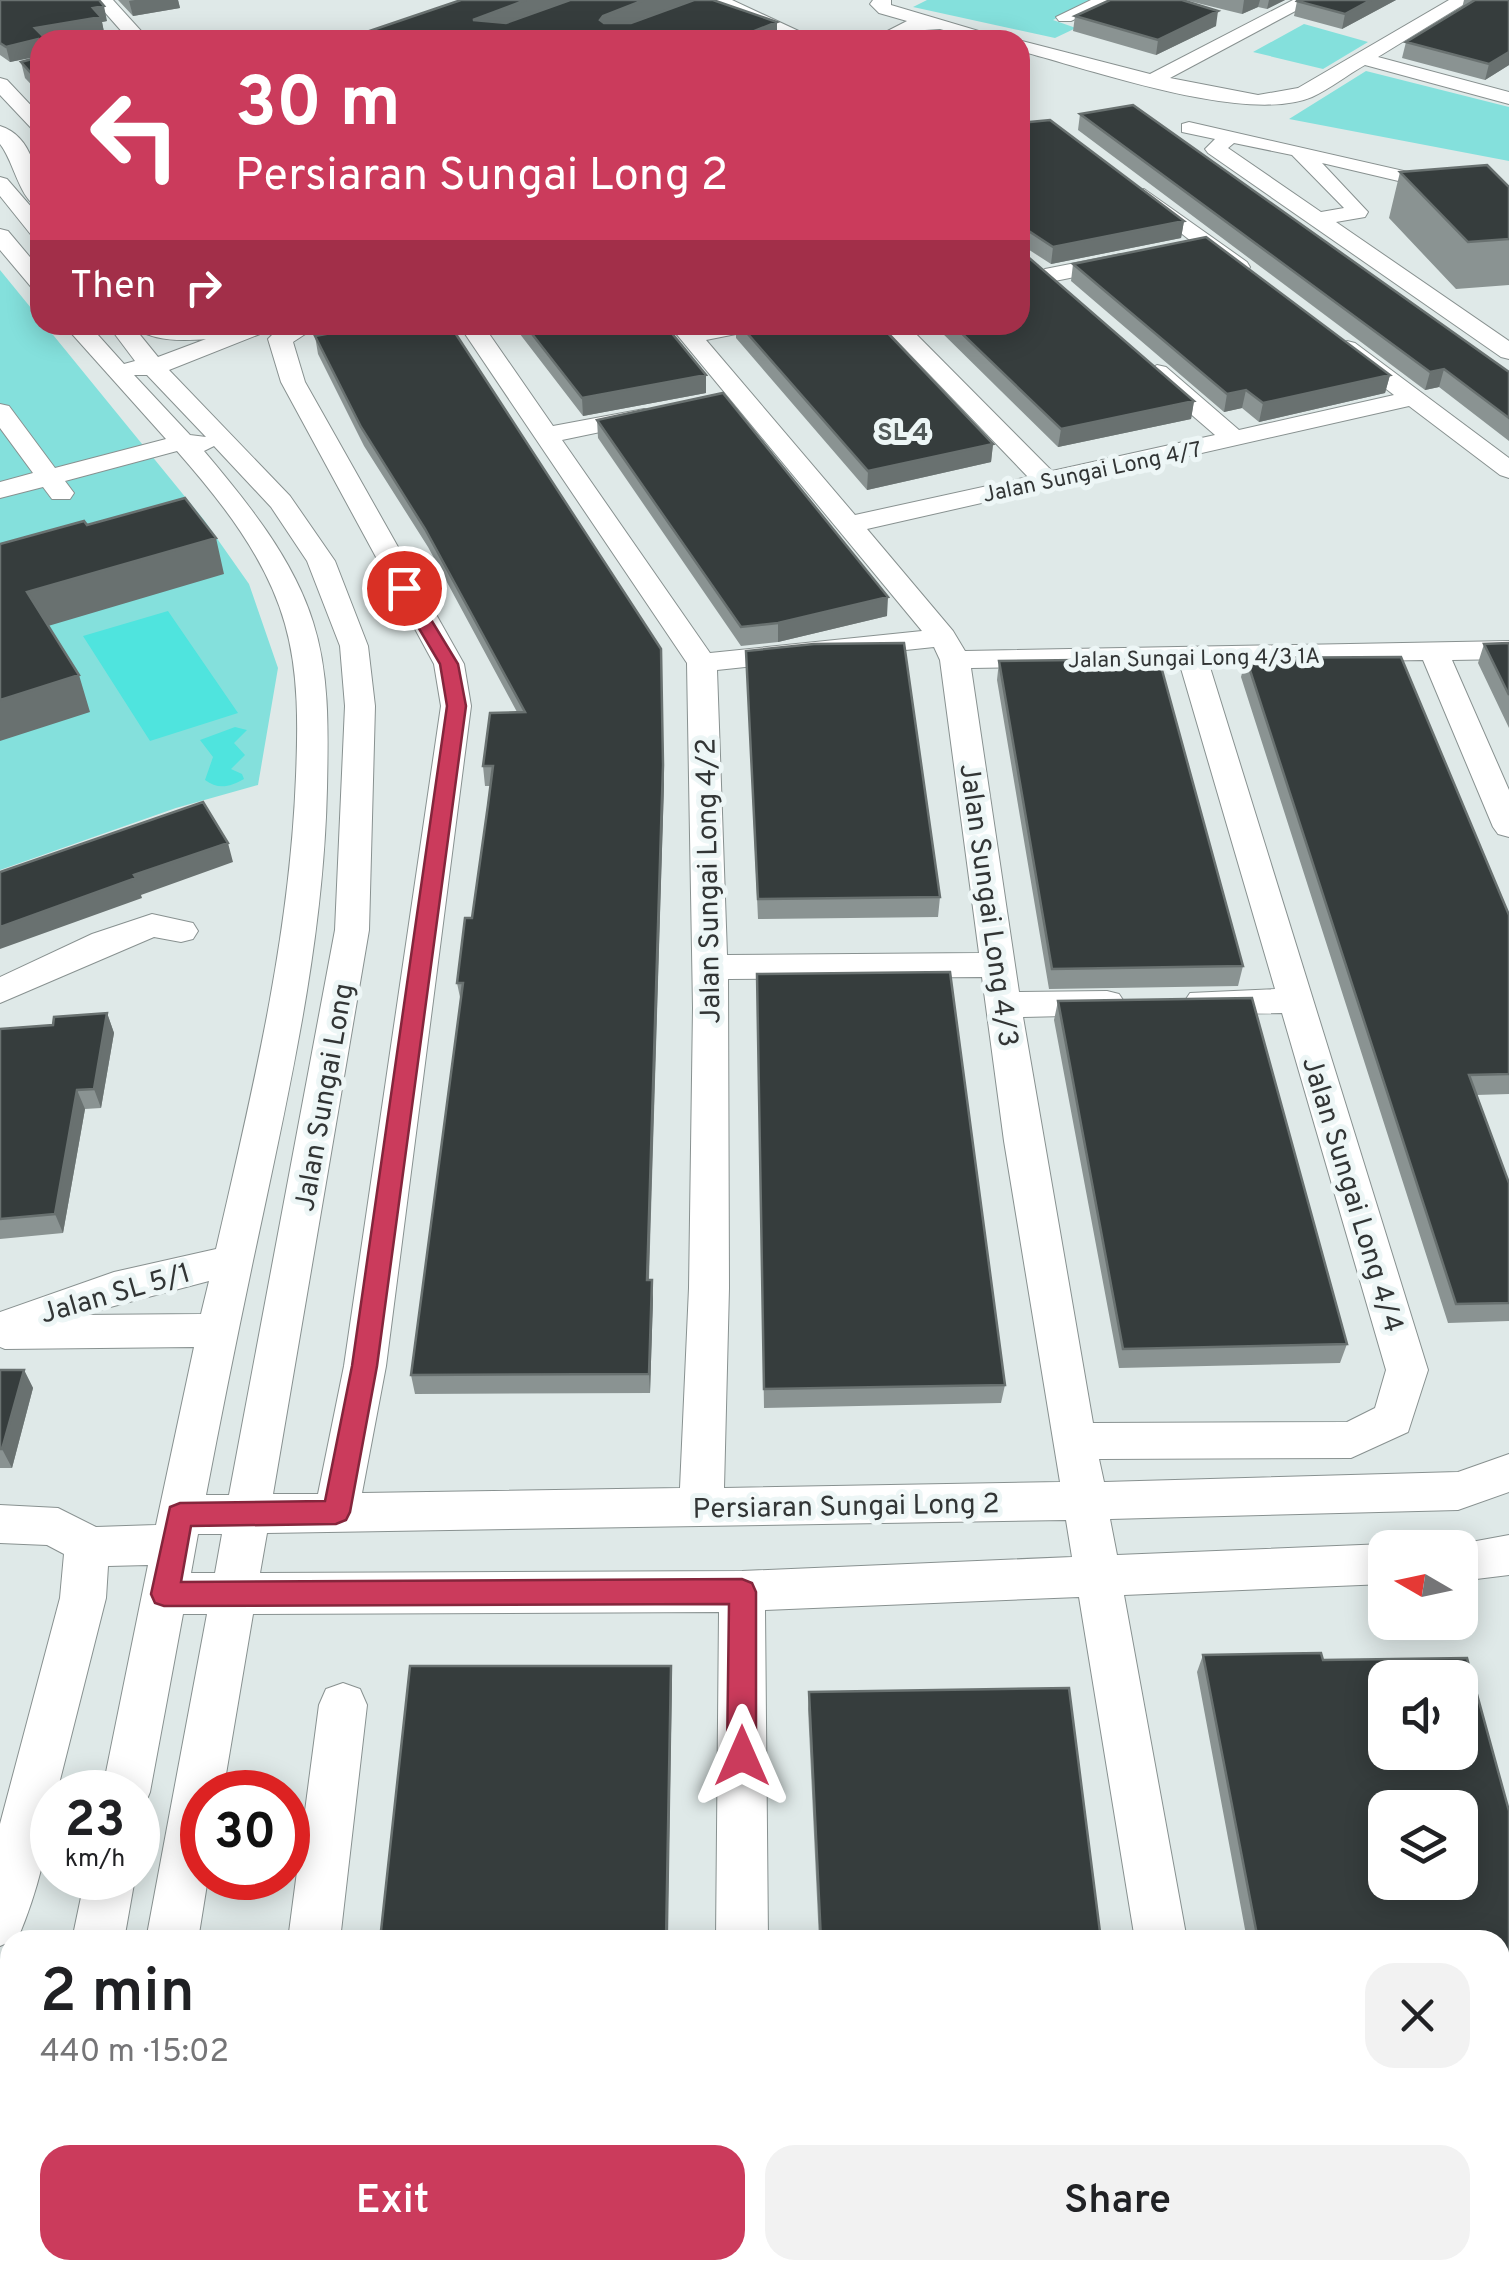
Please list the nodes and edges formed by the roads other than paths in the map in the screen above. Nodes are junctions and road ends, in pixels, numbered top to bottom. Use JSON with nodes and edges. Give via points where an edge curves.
{"nodes":[{"id":1,"x":104,"y":0,"type":"edge"},
{"id":2,"x":882,"y":0,"type":"edge"},
{"id":3,"x":1107,"y":0,"type":"edge"},
{"id":4,"x":1307,"y":0,"type":"edge"},
{"id":5,"x":1462,"y":0,"type":"edge"},
{"id":6,"x":713,"y":3,"type":"edge"},
{"id":7,"x":1065,"y":17,"type":"dead end"},
{"id":8,"x":1220,"y":18,"type":"edge"},
{"id":9,"x":1256,"y":28,"type":"junction"},
{"id":10,"x":131,"y":30,"type":"edge"},
{"id":11,"x":783,"y":30,"type":"edge"},
{"id":12,"x":869,"y":30,"type":"edge"},
{"id":13,"x":920,"y":30,"type":"edge"},
{"id":14,"x":922,"y":30,"type":"edge"},
{"id":15,"x":1030,"y":48,"type":"edge"},
{"id":16,"x":1030,"y":58,"type":"edge"},
{"id":17,"x":1363,"y":60,"type":"junction"},
{"id":18,"x":4,"y":77,"type":"edge"},
{"id":19,"x":1152,"y":80,"type":"junction"},
{"id":20,"x":1509,"y":98,"type":"edge"},
{"id":21,"x":30,"y":112,"type":"edge"},
{"id":22,"x":1189,"y":128,"type":"dead end"},
{"id":23,"x":0,"y":132,"type":"edge"},
{"id":24,"x":1230,"y":136,"type":"junction"},
{"id":25,"x":1300,"y":152,"type":"junction"},
{"id":26,"x":30,"y":179,"type":"edge"},
{"id":27,"x":0,"y":183,"type":"edge"},
{"id":28,"x":1132,"y":186,"type":"edge"},
{"id":29,"x":1509,"y":201,"type":"edge"},
{"id":30,"x":30,"y":218,"type":"edge"},
{"id":31,"x":1320,"y":219,"type":"junction"},
{"id":32,"x":0,"y":236,"type":"edge"},
{"id":33,"x":1207,"y":243,"type":"junction"},
{"id":34,"x":30,"y":270,"type":"edge"},
{"id":35,"x":1033,"y":270,"type":"edge"},
{"id":36,"x":1254,"y":278,"type":"edge"},
{"id":37,"x":1072,"y":299,"type":"edge"},
{"id":38,"x":85,"y":335,"type":"edge"},
{"id":39,"x":125,"y":335,"type":"edge"},
{"id":40,"x":218,"y":335,"type":"edge"},
{"id":41,"x":223,"y":335,"type":"edge"},
{"id":42,"x":287,"y":335,"type":"edge"},
{"id":43,"x":478,"y":335,"type":"edge"},
{"id":44,"x":689,"y":335,"type":"edge"},
{"id":45,"x":904,"y":335,"type":"edge"},
{"id":46,"x":1334,"y":338,"type":"edge"},
{"id":47,"x":1509,"y":352,"type":"edge"},
{"id":48,"x":1143,"y":360,"type":"edge"},
{"id":49,"x":140,"y":369,"type":"junction"},
{"id":50,"x":741,"y":397,"type":"junction"},
{"id":51,"x":1414,"y":398,"type":"junction"},
{"id":52,"x":186,"y":400,"type":"junction"},
{"id":53,"x":704,"y":404,"type":"edge"},
{"id":54,"x":0,"y":411,"type":"edge"},
{"id":55,"x":668,"y":411,"type":"edge"},
{"id":56,"x":548,"y":435,"type":"junction"},
{"id":57,"x":1235,"y":439,"type":"junction"},
{"id":58,"x":206,"y":445,"type":"junction"},
{"id":59,"x":1509,"y":470,"type":"edge"},
{"id":60,"x":1047,"y":481,"type":"junction"},
{"id":61,"x":55,"y":485,"type":"junction"},
{"id":62,"x":0,"y":490,"type":"edge"},
{"id":63,"x":0,"y":510,"type":"edge"},
{"id":64,"x":848,"y":525,"type":"junction"},
{"id":65,"x":949,"y":649,"type":"junction"},
{"id":66,"x":1509,"y":650,"type":"edge"},
{"id":67,"x":1434,"y":652,"type":"junction"},
{"id":68,"x":1194,"y":658,"type":"junction"},
{"id":69,"x":702,"y":664,"type":"junction"},
{"id":70,"x":1509,"y":828,"type":"edge"},
{"id":71,"x":66,"y":963,"type":"dead end"},
{"id":72,"x":998,"y":964,"type":"junction"},
{"id":73,"x":711,"y":966,"type":"junction"},
{"id":74,"x":0,"y":990,"type":"edge"},
{"id":75,"x":1295,"y":1001,"type":"junction"},
{"id":76,"x":1004,"y":1004,"type":"junction"},
{"id":77,"x":233,"y":1262,"type":"junction"},
{"id":78,"x":218,"y":1330,"type":"junction"},
{"id":79,"x":0,"y":1331,"type":"edge"},
{"id":80,"x":1074,"y":1442,"type":"junction"},
{"id":81,"x":1509,"y":1473,"type":"edge"},
{"id":82,"x":1086,"y":1502,"type":"junction"},
{"id":83,"x":701,"y":1508,"type":"junction"},
{"id":84,"x":336,"y":1512,"type":"junction"},
{"id":85,"x":248,"y":1514,"type":"junction"},
{"id":86,"x":0,"y":1524,"type":"edge"},
{"id":87,"x":177,"y":1530,"type":"junction"},
{"id":88,"x":87,"y":1547,"type":"junction"},
{"id":89,"x":1509,"y":1556,"type":"edge"},
{"id":90,"x":1478,"y":1559,"type":"edge"},
{"id":91,"x":1368,"y":1565,"type":"edge"},
{"id":92,"x":1098,"y":1576,"type":"junction"},
{"id":93,"x":742,"y":1592,"type":"junction"},
{"id":94,"x":236,"y":1593,"type":"junction"},
{"id":95,"x":164,"y":1594,"type":"junction"},
{"id":96,"x":342,"y":1705,"type":"dead end"},
{"id":97,"x":130,"y":1770,"type":"edge"},
{"id":98,"x":106,"y":1900,"type":"edge"},
{"id":99,"x":0,"y":1920,"type":"edge"},
{"id":100,"x":100,"y":1930,"type":"edge"},
{"id":101,"x":174,"y":1930,"type":"edge"},
{"id":102,"x":315,"y":1930,"type":"edge"},
{"id":103,"x":742,"y":1930,"type":"edge"},
{"id":104,"x":1159,"y":1930,"type":"edge"}],
"edges":[{"from":1,"to":10,"type":"street"},
{"from":2,"to":14,"type":"street","via":[[880,7]]},
{"from":3,"to":7,"type":"street"},
{"from":4,"to":9,"type":"street"},
{"from":5,"to":17,"type":"street"},
{"from":6,"to":11,"type":"street"},
{"from":8,"to":9,"type":"street"},
{"from":9,"to":19,"type":"street"},
{"from":12,"to":13,"type":"street","via":[[862,12]]},
{"from":15,"to":19,"type":"street"},
{"from":16,"to":19,"type":"street","via":[[1117,80]]},
{"from":17,"to":19,"type":"street","via":[[1304,93],[1258,101]]},
{"from":17,"to":20,"type":"street"},
{"from":18,"to":21,"type":"street"},
{"from":22,"to":24,"type":"street"},
{"from":23,"to":26,"type":"street"},
{"from":24,"to":25,"type":"street"},
{"from":24,"to":31,"type":"street","via":[[1215,149]]},
{"from":25,"to":29,"type":"street"},
{"from":25,"to":31,"type":"street","via":[[1356,208]]},
{"from":27,"to":30,"type":"street"},
{"from":28,"to":33,"type":"street"},
{"from":31,"to":47,"type":"street"},
{"from":32,"to":34,"type":"street"},
{"from":33,"to":35,"type":"street"},
{"from":33,"to":36,"type":"street"},
{"from":35,"to":37,"type":"street"},
{"from":38,"to":49,"type":"street","name":"Jalan Sungai Long","via":[[103,356]]},
{"from":39,"to":49,"type":"street","name":"Jalan Sungai Long"},
{"from":40,"to":49,"type":"street"},
{"from":41,"to":52,"type":"street","via":[[192,374]]},
{"from":42,"to":84,"type":"street","via":[[280,339],[293,382],[449,664],[456,706],[365,1366]]},
{"from":43,"to":56,"type":"street"},
{"from":44,"to":50,"type":"street"},
{"from":45,"to":60,"type":"street"},
{"from":46,"to":51,"type":"street"},
{"from":48,"to":57,"type":"street","name":"Jalan Sungai Long 4/7"},
{"from":49,"to":52,"type":"street","name":"Jalan Sungai Long"},
{"from":49,"to":58,"type":"street","name":"Jalan Sungai Long"},
{"from":50,"to":53,"type":"street"},
{"from":50,"to":64,"type":"street"},
{"from":51,"to":57,"type":"street"},
{"from":51,"to":59,"type":"street"},
{"from":52,"to":58,"type":"street","name":"Jalan Sungai Long"},
{"from":54,"to":61,"type":"street"},
{"from":55,"to":56,"type":"street"},
{"from":56,"to":69,"type":"street"},
{"from":57,"to":60,"type":"street","name":"Jalan Sungai Long 4/7"},
{"from":58,"to":61,"type":"street"},
{"from":58,"to":77,"type":"street","name":"Jalan Sungai Long","via":[[292,603],[311,669],[305,888],[284,1025]]},
{"from":58,"to":85,"type":"street","name":"Jalan Sungai Long","via":[[280,502],[321,561],[354,646],[360,706],[352,930]]},
{"from":60,"to":64,"type":"street","name":"Jalan Sungai Long 4/7"},
{"from":61,"to":62,"type":"street"},
{"from":61,"to":63,"type":"street"},
{"from":64,"to":65,"type":"street"},
{"from":65,"to":68,"type":"street","name":"Jalan Sungai Long 4/3 1A"},
{"from":65,"to":69,"type":"street","name":"Jalan Sungai Long 4/3 1A"},
{"from":65,"to":72,"type":"street","name":"Jalan Sungai Long 4/3"},
{"from":66,"to":67,"type":"street","name":"Jalan Sungai Long 4/3 1A"},
{"from":67,"to":68,"type":"street","name":"Jalan Sungai Long 4/3 1A"},
{"from":67,"to":70,"type":"street"},
{"from":68,"to":75,"type":"street","name":"Jalan Sungai Long 4/4"},
{"from":69,"to":73,"type":"street","name":"Jalan Sungai Long 4/2"},
{"from":71,"to":74,"type":"street"},
{"from":72,"to":73,"type":"street"},
{"from":72,"to":76,"type":"street","name":"Jalan Sungai Long 4/3"},
{"from":73,"to":83,"type":"street","name":"Jalan Sungai Long 4/2"},
{"from":75,"to":76,"type":"street"},
{"from":75,"to":80,"type":"street","name":"Jalan Sungai Long 4/4","via":[[1407,1370],[1393,1420],[1351,1440]]},
{"from":76,"to":80,"type":"street","name":"Jalan Sungai Long 4/3"},
{"from":77,"to":78,"type":"street","name":"Jalan Sungai Long"},
{"from":77,"to":79,"type":"street","name":"Jalan SL 5/1","via":[[98,1292]]},
{"from":78,"to":79,"type":"street","name":"Jalan SL 5/1"},
{"from":78,"to":87,"type":"street","name":"Jalan Sungai Long"},
{"from":80,"to":82,"type":"street","name":"Jalan Sungai Long 4/3"},
{"from":81,"to":82,"type":"street","name":"Persiaran Sungai Long 2","via":[[1458,1491]]},
{"from":82,"to":83,"type":"street","name":"Persiaran Sungai Long 2"},
{"from":82,"to":92,"type":"street","name":"Jalan Sungai Long 4/3"},
{"from":83,"to":84,"type":"street","name":"Persiaran Sungai Long 2"},
{"from":84,"to":85,"type":"street","name":"Persiaran Sungai Long 2"},
{"from":85,"to":87,"type":"street","name":"Persiaran Sungai Long 2"},
{"from":85,"to":94,"type":"street","name":"Jalan Sungai Long"},
{"from":86,"to":88,"type":"street","via":[[46,1524],[75,1532]]},
{"from":87,"to":88,"type":"street","name":"Persiaran Sungai Long 2"},
{"from":87,"to":95,"type":"street","name":"Jalan Sungai Long"},
{"from":88,"to":99,"type":"street","via":[[83,1598]]},
{"from":89,"to":90,"type":"street"},
{"from":91,"to":92,"type":"street"},
{"from":92,"to":93,"type":"street"},
{"from":92,"to":104,"type":"street","name":"Jalan Sungai Long 4/3"},
{"from":93,"to":94,"type":"street"},
{"from":93,"to":103,"type":"street"},
{"from":94,"to":95,"type":"street"},
{"from":94,"to":101,"type":"street","name":"Jalan Sungai Long"},
{"from":95,"to":97,"type":"street","name":"Jalan Sungai Long"},
{"from":96,"to":102,"type":"street"},
{"from":98,"to":100,"type":"street"}]}
